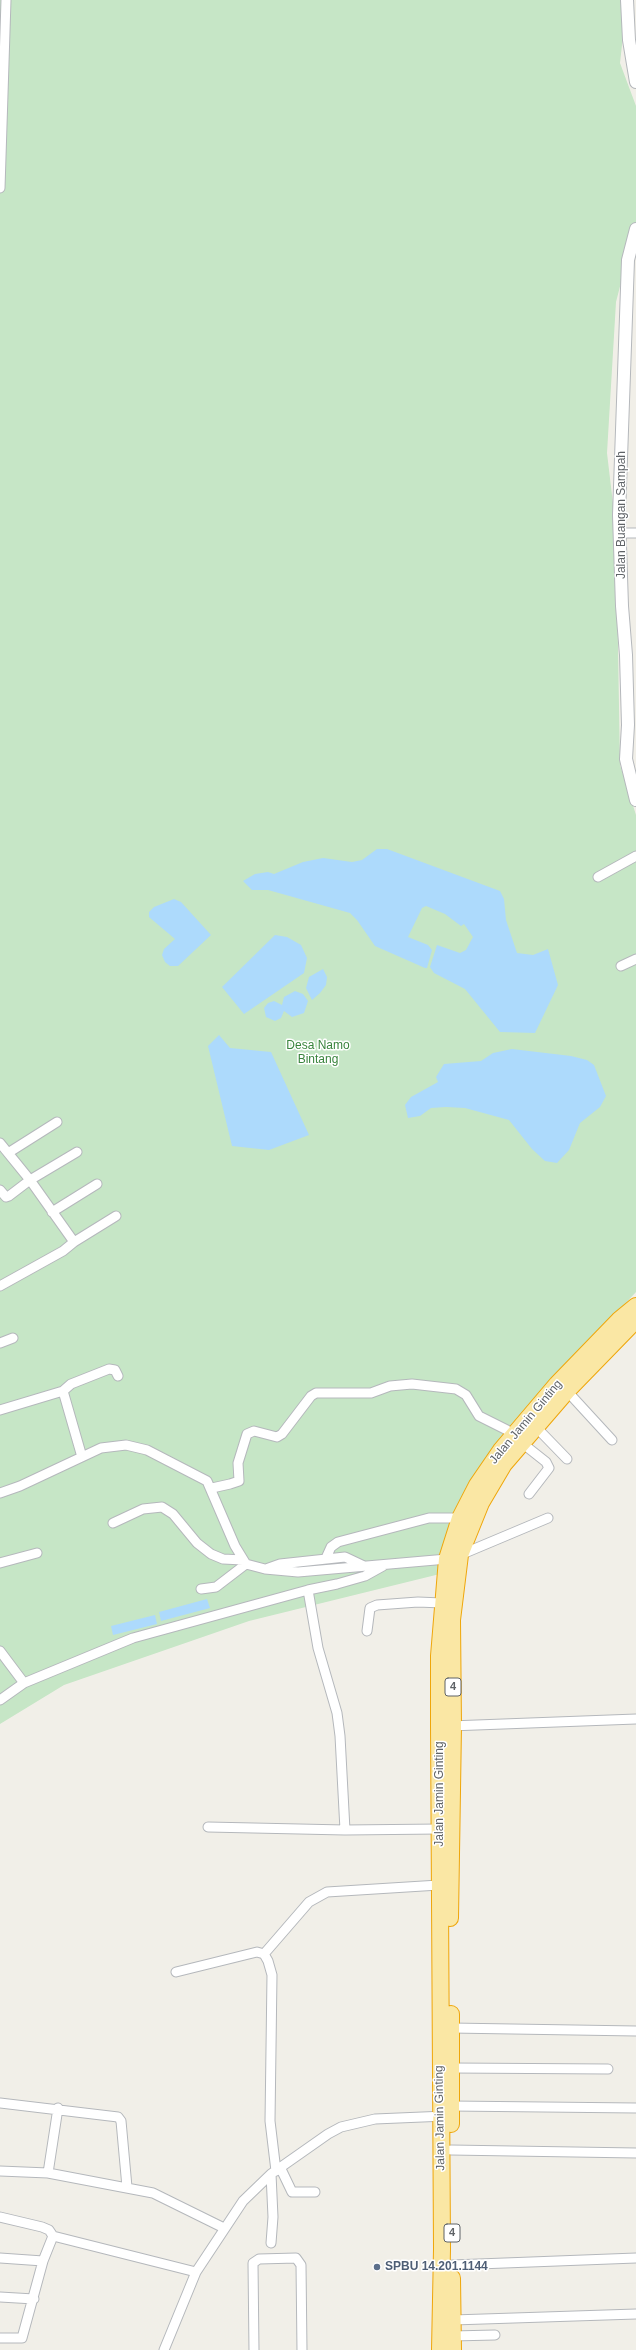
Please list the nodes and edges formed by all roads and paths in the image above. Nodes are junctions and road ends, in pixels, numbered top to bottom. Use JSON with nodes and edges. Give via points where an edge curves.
{"nodes":[{"id":1,"x":6,"y":0,"type":"edge"},
{"id":2,"x":627,"y":0,"type":"edge"},
{"id":3,"x":636,"y":82,"type":"edge"},
{"id":4,"x":0,"y":188,"type":"edge"},
{"id":5,"x":636,"y":229,"type":"edge"},
{"id":6,"x":632,"y":260,"type":"edge"},
{"id":7,"x":636,"y":533,"type":"edge"},
{"id":8,"x":620,"y":534,"type":"junction"},
{"id":9,"x":636,"y":800,"type":"edge"},
{"id":10,"x":636,"y":856,"type":"edge"},
{"id":11,"x":598,"y":877,"type":"dead end"},
{"id":12,"x":636,"y":959,"type":"edge"},
{"id":13,"x":621,"y":966,"type":"dead end"},
{"id":14,"x":57,"y":1122,"type":"dead end"},
{"id":15,"x":0,"y":1143,"type":"edge"},
{"id":16,"x":8,"y":1152,"type":"junction"},
{"id":17,"x":77,"y":1152,"type":"dead end"},
{"id":18,"x":30,"y":1180,"type":"junction"},
{"id":19,"x":97,"y":1184,"type":"dead end"},
{"id":20,"x":0,"y":1190,"type":"edge"},
{"id":21,"x":52,"y":1212,"type":"junction"},
{"id":22,"x":116,"y":1216,"type":"dead end"},
{"id":23,"x":74,"y":1242,"type":"junction"},
{"id":24,"x":0,"y":1286,"type":"edge"},
{"id":25,"x":636,"y":1318,"type":"edge"},
{"id":26,"x":13,"y":1338,"type":"dead end"},
{"id":27,"x":0,"y":1343,"type":"edge"},
{"id":28,"x":118,"y":1376,"type":"dead end"},
{"id":29,"x":567,"y":1391,"type":"junction"},
{"id":30,"x":63,"y":1392,"type":"junction"},
{"id":31,"x":0,"y":1410,"type":"edge"},
{"id":32,"x":535,"y":1426,"type":"junction"},
{"id":33,"x":517,"y":1439,"type":"junction"},
{"id":34,"x":612,"y":1440,"type":"dead end"},
{"id":35,"x":82,"y":1457,"type":"junction"},
{"id":36,"x":567,"y":1459,"type":"dead end"},
{"id":37,"x":212,"y":1488,"type":"junction"},
{"id":38,"x":0,"y":1493,"type":"edge"},
{"id":39,"x":529,"y":1494,"type":"dead end"},
{"id":40,"x":460,"y":1518,"type":"junction"},
{"id":41,"x":548,"y":1518,"type":"dead end"},
{"id":42,"x":113,"y":1523,"type":"dead end"},
{"id":43,"x":37,"y":1553,"type":"dead end"},
{"id":44,"x":454,"y":1557,"type":"junction"},
{"id":45,"x":326,"y":1558,"type":"junction"},
{"id":46,"x":245,"y":1562,"type":"junction"},
{"id":47,"x":0,"y":1563,"type":"edge"},
{"id":48,"x":386,"y":1565,"type":"junction"},
{"id":49,"x":364,"y":1566,"type":"junction"},
{"id":50,"x":265,"y":1569,"type":"junction"},
{"id":51,"x":201,"y":1589,"type":"dead end"},
{"id":52,"x":308,"y":1590,"type":"junction"},
{"id":53,"x":442,"y":1603,"type":"junction"},
{"id":54,"x":367,"y":1630,"type":"dead end"},
{"id":55,"x":0,"y":1651,"type":"edge"},
{"id":56,"x":24,"y":1683,"type":"junction"},
{"id":57,"x":0,"y":1700,"type":"edge"},
{"id":58,"x":636,"y":1719,"type":"edge"},
{"id":59,"x":446,"y":1726,"type":"junction"},
{"id":60,"x":208,"y":1827,"type":"dead end"},
{"id":61,"x":440,"y":1829,"type":"junction"},
{"id":62,"x":346,"y":1830,"type":"junction"},
{"id":63,"x":439,"y":1885,"type":"junction"},
{"id":64,"x":264,"y":1954,"type":"junction"},
{"id":65,"x":176,"y":1972,"type":"dead end"},
{"id":66,"x":452,"y":2028,"type":"junction"},
{"id":67,"x":636,"y":2031,"type":"edge"},
{"id":68,"x":452,"y":2068,"type":"junction"},
{"id":69,"x":608,"y":2069,"type":"dead end"},
{"id":70,"x":0,"y":2103,"type":"edge"},
{"id":71,"x":58,"y":2108,"type":"junction"},
{"id":72,"x":636,"y":2108,"type":"edge"},
{"id":73,"x":446,"y":2111,"type":"junction"},
{"id":74,"x":451,"y":2150,"type":"junction"},
{"id":75,"x":636,"y":2153,"type":"edge"},
{"id":76,"x":0,"y":2171,"type":"edge"},
{"id":77,"x":276,"y":2171,"type":"junction"},
{"id":78,"x":48,"y":2173,"type":"junction"},
{"id":79,"x":127,"y":2188,"type":"junction"},
{"id":80,"x":315,"y":2192,"type":"dead end"},
{"id":81,"x":0,"y":2217,"type":"edge"},
{"id":82,"x":224,"y":2228,"type":"junction"},
{"id":83,"x":52,"y":2236,"type":"junction"},
{"id":84,"x":271,"y":2243,"type":"dead end"},
{"id":85,"x":0,"y":2258,"type":"edge"},
{"id":86,"x":636,"y":2258,"type":"edge"},
{"id":87,"x":43,"y":2261,"type":"junction"},
{"id":88,"x":452,"y":2265,"type":"junction"},
{"id":89,"x":196,"y":2272,"type":"junction"},
{"id":90,"x":0,"y":2297,"type":"edge"},
{"id":91,"x":34,"y":2299,"type":"junction"},
{"id":92,"x":636,"y":2314,"type":"edge"},
{"id":93,"x":453,"y":2335,"type":"edge"},
{"id":94,"x":495,"y":2335,"type":"dead end"},
{"id":95,"x":0,"y":2338,"type":"edge"},
{"id":96,"x":164,"y":2350,"type":"edge"},
{"id":97,"x":254,"y":2350,"type":"edge"},
{"id":98,"x":302,"y":2350,"type":"edge"},
{"id":99,"x":440,"y":2350,"type":"edge"}],
"edges":[{"from":1,"to":4,"type":"street"},
{"from":2,"to":3,"type":"street","via":[[629,40]]},
{"from":5,"to":6,"type":"street","name":"Jalan Buangan Sampah"},
{"from":6,"to":8,"type":"street","name":"Jalan Buangan Sampah"},
{"from":7,"to":8,"type":"street"},
{"from":8,"to":9,"type":"street","name":"Jalan Buangan Sampah","via":[[626,655],[626,759]]},
{"from":10,"to":11,"type":"street"},
{"from":12,"to":13,"type":"street"},
{"from":14,"to":16,"type":"street"},
{"from":15,"to":16,"type":"street"},
{"from":16,"to":18,"type":"street"},
{"from":17,"to":18,"type":"street"},
{"from":18,"to":20,"type":"street","via":[[9,1196],[5,1196]]},
{"from":18,"to":21,"type":"street"},
{"from":19,"to":21,"type":"street"},
{"from":21,"to":23,"type":"street"},
{"from":22,"to":23,"type":"street"},
{"from":23,"to":24,"type":"street"},
{"from":25,"to":29,"type":"highway","name":"Jalan Jamin Ginting","number":"4"},
{"from":25,"to":33,"type":"highway","name":"Jalan Jamin Ginting","number":"4","via":[[619,1320],[557,1384]]},
{"from":26,"to":27,"type":"street"},
{"from":28,"to":30,"type":"street","via":[[115,1370],[109,1369],[75,1382]]},
{"from":29,"to":32,"type":"highway","name":"Jalan Jamin Ginting","number":"4"},
{"from":29,"to":34,"type":"street"},
{"from":30,"to":31,"type":"street"},
{"from":30,"to":35,"type":"street"},
{"from":32,"to":33,"type":"highway","name":"Jalan Jamin Ginting","number":"4"},
{"from":32,"to":36,"type":"street"},
{"from":33,"to":37,"type":"street","via":[[507,1430],[479,1416],[466,1395],[456,1389],[412,1384],[390,1386],[371,1393],[316,1393],[277,1437],[254,1431],[247,1434],[238,1463],[239,1480],[234,1484]]},
{"from":33,"to":39,"type":"street","via":[[546,1462],[548,1468]]},
{"from":33,"to":40,"type":"highway","name":"Jalan Jamin Ginting","number":"4","via":[[477,1485]]},
{"from":33,"to":44,"type":"highway","name":"Jalan Jamin Ginting","number":"4","via":[[486,1492]]},
{"from":35,"to":37,"type":"street","via":[[113,1445],[140,1448],[201,1476]]},
{"from":35,"to":38,"type":"street"},
{"from":37,"to":46,"type":"street","via":[[231,1538]]},
{"from":40,"to":44,"type":"highway","name":"Jalan Jamin Ginting","number":"4"},
{"from":40,"to":45,"type":"street","via":[[429,1518],[338,1542],[331,1547]]},
{"from":41,"to":44,"type":"street"},
{"from":42,"to":46,"type":"street","via":[[143,1509],[162,1507],[174,1514],[197,1543],[211,1554]]},
{"from":43,"to":47,"type":"street"},
{"from":44,"to":48,"type":"street"},
{"from":44,"to":53,"type":"highway","name":"Jalan Jamin Ginting","number":"4"},
{"from":44,"to":59,"type":"highway","name":"Jalan Jamin Ginting","number":"4"},
{"from":45,"to":49,"type":"street","via":[[345,1557]]},
{"from":45,"to":50,"type":"street","via":[[280,1564]]},
{"from":46,"to":50,"type":"street"},
{"from":46,"to":51,"type":"street","via":[[216,1587]]},
{"from":48,"to":49,"type":"street"},
{"from":48,"to":52,"type":"street","via":[[365,1576]]},
{"from":49,"to":50,"type":"street","via":[[298,1572]]},
{"from":52,"to":56,"type":"street","via":[[133,1638]]},
{"from":52,"to":62,"type":"street","via":[[318,1648],[338,1722]]},
{"from":53,"to":54,"type":"street","via":[[377,1605],[370,1608]]},
{"from":53,"to":59,"type":"highway","name":"Jalan Jamin Ginting","number":"4"},
{"from":55,"to":56,"type":"street"},
{"from":56,"to":57,"type":"street"},
{"from":58,"to":59,"type":"street"},
{"from":59,"to":61,"type":"highway","name":"Jalan Jamin Ginting","number":"4"},
{"from":59,"to":66,"type":"highway","name":"Jalan Jamin Ginting","number":"4"},
{"from":60,"to":62,"type":"street"},
{"from":61,"to":62,"type":"street"},
{"from":61,"to":63,"type":"highway","name":"Jalan Jamin Ginting","number":"4"},
{"from":63,"to":64,"type":"street","via":[[327,1892],[309,1902]]},
{"from":63,"to":73,"type":"highway","name":"Jalan Jamin Ginting","number":"4"},
{"from":64,"to":65,"type":"street","via":[[257,1952]]},
{"from":64,"to":77,"type":"street","via":[[272,1975],[270,2121]]},
{"from":66,"to":67,"type":"street"},
{"from":66,"to":68,"type":"highway","name":"Jalan Jamin Ginting","number":"4"},
{"from":68,"to":69,"type":"street"},
{"from":68,"to":73,"type":"highway","name":"Jalan Jamin Ginting","number":"4"},
{"from":70,"to":71,"type":"street"},
{"from":71,"to":78,"type":"street"},
{"from":71,"to":79,"type":"street","via":[[119,2118]]},
{"from":72,"to":73,"type":"street"},
{"from":73,"to":74,"type":"highway","name":"Jalan Jamin Ginting","number":"4"},
{"from":73,"to":77,"type":"street","via":[[375,2119],[341,2127]]},
{"from":73,"to":99,"type":"highway","name":"Jalan Jamin Ginting","number":"4"},
{"from":74,"to":75,"type":"street"},
{"from":74,"to":88,"type":"highway","name":"Jalan Jamin Ginting","number":"4"},
{"from":76,"to":78,"type":"street"},
{"from":77,"to":80,"type":"street","via":[[292,2192]]},
{"from":77,"to":82,"type":"street","via":[[243,2201]]},
{"from":77,"to":84,"type":"street"},
{"from":78,"to":79,"type":"street"},
{"from":79,"to":82,"type":"street","via":[[153,2193]]},
{"from":81,"to":83,"type":"street","via":[[42,2227],[49,2230]]},
{"from":82,"to":89,"type":"street"},
{"from":83,"to":87,"type":"street"},
{"from":83,"to":89,"type":"street"},
{"from":85,"to":87,"type":"street"},
{"from":86,"to":88,"type":"street"},
{"from":87,"to":91,"type":"street"},
{"from":88,"to":93,"type":"highway","name":"Jalan Jamin Ginting","number":"4"},
{"from":89,"to":96,"type":"street"},
{"from":90,"to":91,"type":"street"},
{"from":91,"to":95,"type":"street","via":[[22,2338]]},
{"from":92,"to":93,"type":"street"},
{"from":93,"to":94,"type":"street"},
{"from":97,"to":98,"type":"street","via":[[253,2263],[259,2260],[296,2258],[301,2265]]}]}
